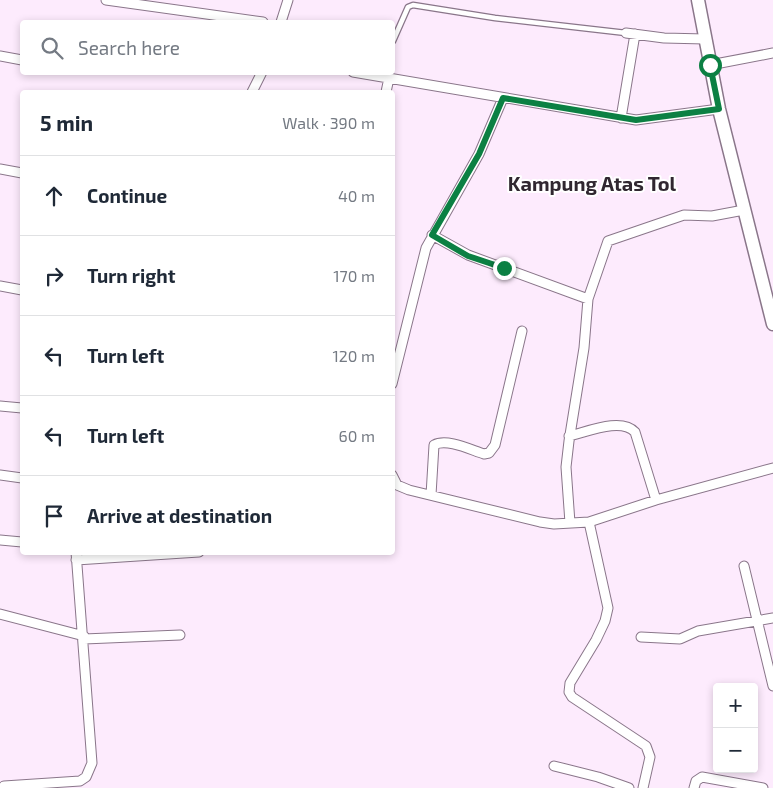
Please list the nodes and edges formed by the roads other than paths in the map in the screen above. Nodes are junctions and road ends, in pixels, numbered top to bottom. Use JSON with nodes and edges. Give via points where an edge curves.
{"nodes":[{"id":1,"x":106,"y":0,"type":"edge"},
{"id":2,"x":288,"y":0,"type":"edge"},
{"id":3,"x":698,"y":0,"type":"edge"},
{"id":4,"x":249,"y":20,"type":"edge"},
{"id":5,"x":282,"y":20,"type":"edge"},
{"id":6,"x":630,"y":33,"type":"junction"},
{"id":7,"x":395,"y":36,"type":"edge"},
{"id":8,"x":705,"y":38,"type":"junction"},
{"id":9,"x":773,"y":53,"type":"edge"},
{"id":10,"x":0,"y":56,"type":"edge"},
{"id":11,"x":20,"y":60,"type":"edge"},
{"id":12,"x":710,"y":65,"type":"junction"},
{"id":13,"x":260,"y":75,"type":"edge"},
{"id":14,"x":372,"y":75,"type":"edge"},
{"id":15,"x":389,"y":78,"type":"junction"},
{"id":16,"x":253,"y":90,"type":"edge"},
{"id":17,"x":386,"y":90,"type":"edge"},
{"id":18,"x":503,"y":98,"type":"junction"},
{"id":19,"x":719,"y":109,"type":"junction"},
{"id":20,"x":622,"y":118,"type":"junction"},
{"id":21,"x":0,"y":169,"type":"edge"},
{"id":22,"x":20,"y":173,"type":"edge"},
{"id":23,"x":744,"y":210,"type":"junction"},
{"id":24,"x":432,"y":235,"type":"junction"},
{"id":25,"x":0,"y":286,"type":"edge"},
{"id":26,"x":20,"y":290,"type":"edge"},
{"id":27,"x":588,"y":299,"type":"junction"},
{"id":28,"x":773,"y":324,"type":"edge"},
{"id":29,"x":522,"y":331,"type":"dead end"},
{"id":30,"x":395,"y":372,"type":"edge"},
{"id":31,"x":0,"y":406,"type":"edge"},
{"id":32,"x":20,"y":408,"type":"edge"},
{"id":33,"x":569,"y":436,"type":"junction"},
{"id":34,"x":773,"y":468,"type":"edge"},
{"id":35,"x":0,"y":475,"type":"edge"},
{"id":36,"x":20,"y":478,"type":"edge"},
{"id":37,"x":395,"y":480,"type":"edge"},
{"id":38,"x":431,"y":495,"type":"junction"},
{"id":39,"x":656,"y":500,"type":"junction"},
{"id":40,"x":589,"y":522,"type":"junction"},
{"id":41,"x":570,"y":523,"type":"junction"},
{"id":42,"x":0,"y":540,"type":"edge"},
{"id":43,"x":20,"y":542,"type":"edge"},
{"id":44,"x":107,"y":555,"type":"edge"},
{"id":45,"x":76,"y":556,"type":"edge"},
{"id":46,"x":744,"y":566,"type":"dead end"},
{"id":47,"x":0,"y":614,"type":"edge"},
{"id":48,"x":773,"y":618,"type":"edge"},
{"id":49,"x":756,"y":622,"type":"junction"},
{"id":50,"x":180,"y":635,"type":"dead end"},
{"id":51,"x":84,"y":637,"type":"junction"},
{"id":52,"x":641,"y":637,"type":"dead end"},
{"id":53,"x":773,"y":686,"type":"edge"},
{"id":54,"x":554,"y":766,"type":"dead end"},
{"id":55,"x":4,"y":788,"type":"edge"},
{"id":56,"x":629,"y":788,"type":"edge"},
{"id":57,"x":643,"y":788,"type":"edge"},
{"id":58,"x":694,"y":788,"type":"edge"},
{"id":59,"x":763,"y":788,"type":"edge"}],
"edges":[{"from":1,"to":4,"type":"street"},
{"from":2,"to":5,"type":"street"},
{"from":3,"to":8,"type":"main road"},
{"from":6,"to":7,"type":"lane","via":[[413,5],[408,7]]},
{"from":6,"to":8,"type":"street"},
{"from":6,"to":20,"type":"street"},
{"from":8,"to":12,"type":"main road"},
{"from":9,"to":12,"type":"street"},
{"from":10,"to":11,"type":"street"},
{"from":12,"to":19,"type":"main road"},
{"from":13,"to":16,"type":"street"},
{"from":14,"to":15,"type":"street"},
{"from":15,"to":17,"type":"street"},
{"from":15,"to":18,"type":"street"},
{"from":18,"to":20,"type":"street"},
{"from":18,"to":24,"type":"street","via":[[479,154]]},
{"from":19,"to":20,"type":"street","via":[[648,119]]},
{"from":19,"to":23,"type":"main road"},
{"from":21,"to":22,"type":"street"},
{"from":23,"to":27,"type":"street","via":[[712,216],[684,214],[612,238],[605,246]]},
{"from":23,"to":28,"type":"main road"},
{"from":24,"to":27,"type":"street","via":[[468,256]]},
{"from":24,"to":30,"type":"street","via":[[424,254]]},
{"from":25,"to":26,"type":"street"},
{"from":27,"to":33,"type":"street","via":[[584,348]]},
{"from":29,"to":38,"type":"street","via":[[496,445],[484,454],[446,443],[434,445]]},
{"from":31,"to":32,"type":"street"},
{"from":33,"to":39,"type":"street","via":[[619,426],[631,428]]},
{"from":33,"to":41,"type":"street","via":[[566,467]]},
{"from":34,"to":39,"type":"street"},
{"from":35,"to":36,"type":"street"},
{"from":37,"to":38,"type":"street","via":[[401,487]]},
{"from":38,"to":41,"type":"street","via":[[520,518],[554,524]]},
{"from":39,"to":40,"type":"street"},
{"from":40,"to":41,"type":"street"},
{"from":40,"to":57,"type":"street","via":[[608,608],[602,628],[570,683],[569,692],[646,746],[650,757]]},
{"from":42,"to":43,"type":"street"},
{"from":44,"to":45,"type":"street"},
{"from":45,"to":51,"type":"street"},
{"from":46,"to":49,"type":"street"},
{"from":47,"to":51,"type":"street"},
{"from":48,"to":49,"type":"street"},
{"from":49,"to":52,"type":"street","via":[[698,630],[680,639]]},
{"from":49,"to":53,"type":"street"},
{"from":50,"to":51,"type":"street"},
{"from":51,"to":55,"type":"street","via":[[90,772],[80,781]]},
{"from":54,"to":56,"type":"street"},
{"from":58,"to":59,"type":"street","via":[[702,777]]}]}
